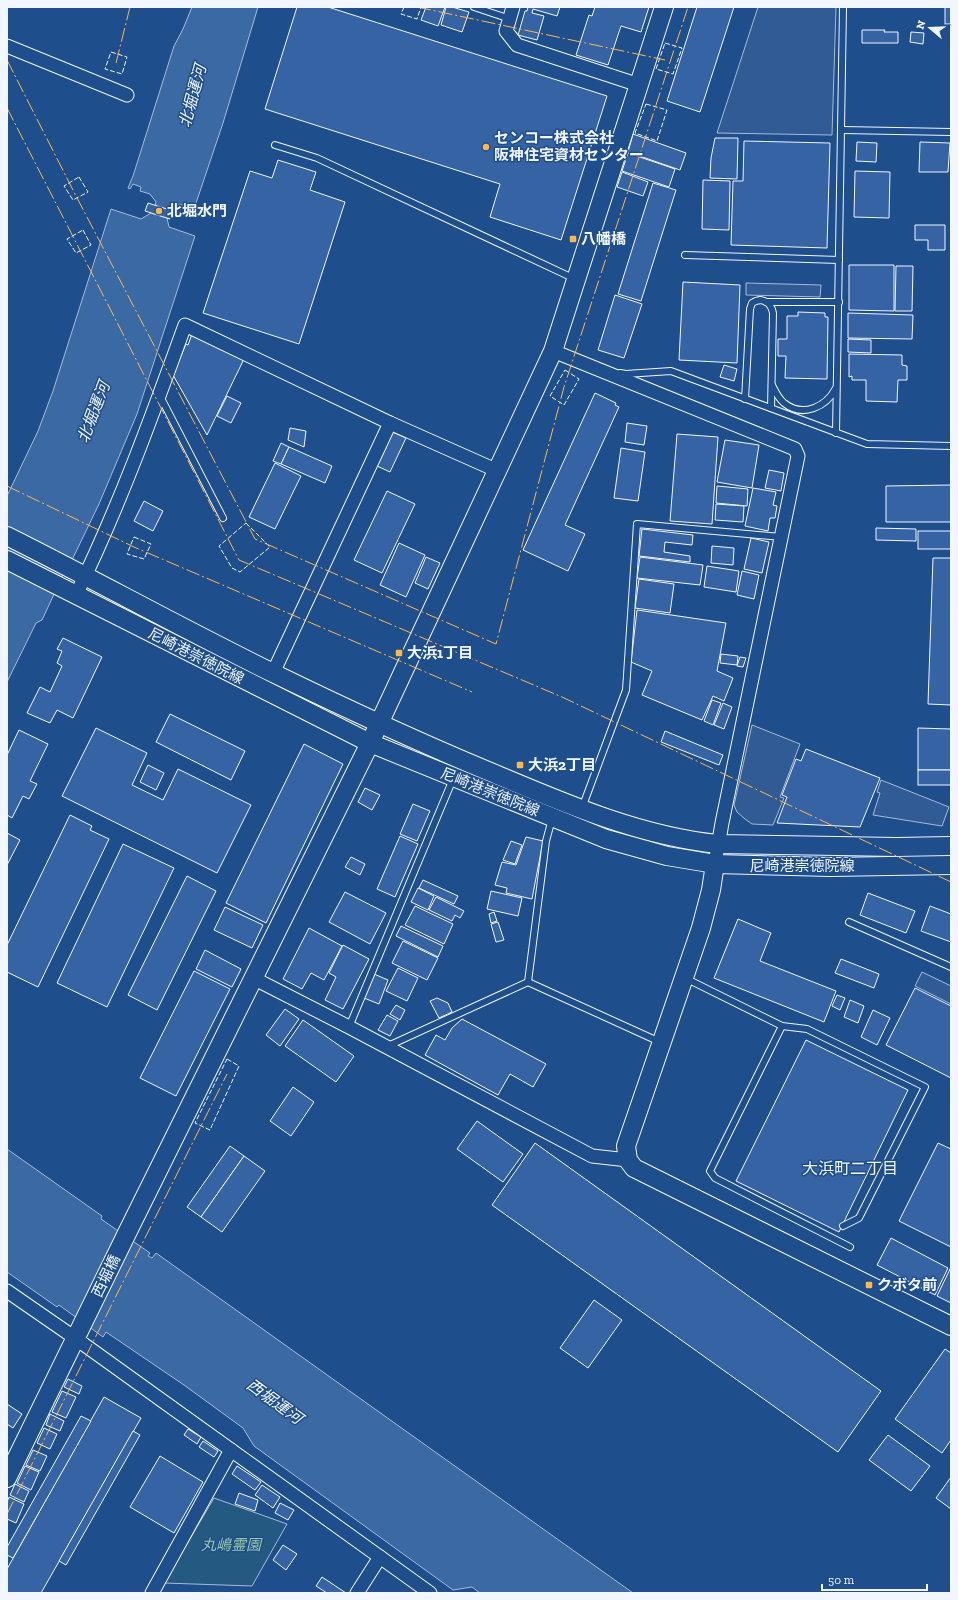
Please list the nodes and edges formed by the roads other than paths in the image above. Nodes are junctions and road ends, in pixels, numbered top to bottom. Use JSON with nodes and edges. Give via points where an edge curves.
{"nodes":[{"id":1,"x":474,"y":7,"type":"edge"},
{"id":2,"x":664,"y":7,"type":"edge"},
{"id":3,"x":844,"y":7,"type":"edge"},
{"id":4,"x":511,"y":13,"type":"edge"},
{"id":5,"x":7,"y":46,"type":"edge"},
{"id":6,"x":639,"y":85,"type":"junction"},
{"id":7,"x":127,"y":95,"type":"dead end"},
{"id":8,"x":842,"y":130,"type":"junction"},
{"id":9,"x":951,"y":132,"type":"edge"},
{"id":10,"x":274,"y":145,"type":"dead end"},
{"id":11,"x":685,"y":255,"type":"dead end"},
{"id":12,"x":839,"y":260,"type":"junction"},
{"id":13,"x":576,"y":280,"type":"junction"},
{"id":14,"x":766,"y":302,"type":"junction"},
{"id":15,"x":839,"y":302,"type":"junction"},
{"id":16,"x":553,"y":351,"type":"junction"},
{"id":17,"x":596,"y":369,"type":"junction"},
{"id":18,"x":771,"y":384,"type":"junction"},
{"id":19,"x":837,"y":384,"type":"junction"},
{"id":20,"x":160,"y":394,"type":"junction"},
{"id":21,"x":745,"y":399,"type":"junction"},
{"id":22,"x":771,"y":408,"type":"junction"},
{"id":23,"x":390,"y":423,"type":"junction"},
{"id":24,"x":836,"y":433,"type":"junction"},
{"id":25,"x":951,"y":446,"type":"edge"},
{"id":26,"x":498,"y":471,"type":"junction"},
{"id":27,"x":223,"y":518,"type":"dead end"},
{"id":28,"x":7,"y":536,"type":"edge"},
{"id":29,"x":782,"y":537,"type":"junction"},
{"id":30,"x":7,"y":560,"type":"edge"},
{"id":31,"x":80,"y":573,"type":"junction"},
{"id":32,"x":70,"y":592,"type":"junction"},
{"id":33,"x":273,"y":673,"type":"junction"},
{"id":34,"x":379,"y":724,"type":"junction"},
{"id":35,"x":370,"y":743,"type":"junction"},
{"id":36,"x":454,"y":778,"type":"junction"},
{"id":37,"x":582,"y":809,"type":"junction"},
{"id":38,"x":552,"y":817,"type":"junction"},
{"id":39,"x":718,"y":844,"type":"junction"},
{"id":40,"x":951,"y":846,"type":"edge"},
{"id":41,"x":715,"y":864,"type":"junction"},
{"id":42,"x":951,"y":865,"type":"edge"},
{"id":43,"x":849,"y":922,"type":"dead end"},
{"id":44,"x":951,"y":967,"type":"edge"},
{"id":45,"x":684,"y":977,"type":"junction"},
{"id":46,"x":253,"y":978,"type":"junction"},
{"id":47,"x":528,"y":982,"type":"junction"},
{"id":48,"x":782,"y":1026,"type":"junction"},
{"id":49,"x":349,"y":1027,"type":"junction"},
{"id":50,"x":661,"y":1043,"type":"junction"},
{"id":51,"x":386,"y":1047,"type":"junction"},
{"id":52,"x":628,"y":1160,"type":"junction"},
{"id":53,"x":843,"y":1226,"type":"dead end"},
{"id":54,"x":850,"y":1247,"type":"dead end"},
{"id":55,"x":7,"y":1291,"type":"edge"},
{"id":56,"x":951,"y":1326,"type":"edge"},
{"id":57,"x":75,"y":1338,"type":"junction"},
{"id":58,"x":231,"y":1450,"type":"junction"},
{"id":59,"x":7,"y":1478,"type":"edge"},
{"id":60,"x":380,"y":1557,"type":"junction"},
{"id":61,"x":152,"y":1593,"type":"edge"},
{"id":62,"x":357,"y":1593,"type":"edge"},
{"id":63,"x":430,"y":1593,"type":"edge"}],
"edges":[{"from":1,"to":4,"type":"lane"},
{"from":2,"to":6,"type":"street","name":"西堀橋"},
{"from":3,"to":8,"type":"lane"},
{"from":4,"to":6,"type":"street","via":[[506,31],[517,45]]},
{"from":5,"to":7,"type":"street"},
{"from":6,"to":13,"type":"street","name":"西堀橋"},
{"from":8,"to":9,"type":"lane"},
{"from":8,"to":12,"type":"lane"},
{"from":10,"to":13,"type":"lane","via":[[317,158]]},
{"from":11,"to":12,"type":"lane"},
{"from":12,"to":15,"type":"lane"},
{"from":13,"to":16,"type":"street","name":"西堀橋"},
{"from":14,"to":15,"type":"lane"},
{"from":14,"to":18,"type":"lane","via":[[771,306],[773,314]]},
{"from":14,"to":21,"type":"lane","via":[[755,301],[750,309]]},
{"from":15,"to":19,"type":"lane"},
{"from":16,"to":17,"type":"street"},
{"from":16,"to":26,"type":"street","name":"西堀橋"},
{"from":17,"to":21,"type":"lane","via":[[626,374],[671,371]]},
{"from":17,"to":29,"type":"street","via":[[795,449],[798,456]]},
{"from":18,"to":19,"type":"lane","via":[[784,402],[794,408],[806,410],[819,407],[831,397]]},
{"from":18,"to":22,"type":"lane"},
{"from":19,"to":24,"type":"lane"},
{"from":20,"to":23,"type":"street","via":[[185,325]]},
{"from":20,"to":27,"type":"lane"},
{"from":20,"to":31,"type":"street","via":[[132,470]]},
{"from":21,"to":22,"type":"lane"},
{"from":22,"to":24,"type":"lane"},
{"from":23,"to":26,"type":"street"},
{"from":23,"to":33,"type":"street"},
{"from":24,"to":25,"type":"lane","via":[[867,444]]},
{"from":26,"to":34,"type":"street","name":"西堀橋"},
{"from":28,"to":31,"type":"street","name":"尼崎港崇徳院線"},
{"from":29,"to":37,"type":"lane","via":[[637,524],[626,690]]},
{"from":29,"to":39,"type":"street"},
{"from":30,"to":32,"type":"street","name":"尼崎港崇徳院線"},
{"from":31,"to":32,"type":"street"},
{"from":31,"to":33,"type":"street","name":"尼崎港崇徳院線"},
{"from":32,"to":35,"type":"street","name":"尼崎港崇徳院線"},
{"from":33,"to":34,"type":"street","name":"尼崎港崇徳院線"},
{"from":34,"to":35,"type":"street","name":"西堀橋"},
{"from":34,"to":37,"type":"street","name":"尼崎港崇徳院線"},
{"from":35,"to":36,"type":"street","name":"尼崎港崇徳院線"},
{"from":35,"to":46,"type":"street","name":"西堀橋"},
{"from":36,"to":38,"type":"street","name":"尼崎港崇徳院線"},
{"from":36,"to":49,"type":"lane"},
{"from":37,"to":39,"type":"street","name":"尼崎港崇徳院線","via":[[640,829]]},
{"from":38,"to":41,"type":"street","name":"尼崎港崇徳院線","via":[[606,839],[644,850]]},
{"from":38,"to":47,"type":"lane","via":[[546,841]]},
{"from":39,"to":40,"type":"street","name":"尼崎港崇徳院線"},
{"from":39,"to":41,"type":"street"},
{"from":41,"to":42,"type":"street","name":"尼崎港崇徳院線","via":[[815,867]]},
{"from":41,"to":45,"type":"street","via":[[701,928]]},
{"from":43,"to":44,"type":"lane"},
{"from":45,"to":48,"type":"lane"},
{"from":45,"to":50,"type":"street"},
{"from":46,"to":49,"type":"street"},
{"from":46,"to":57,"type":"street","name":"西堀橋"},
{"from":47,"to":50,"type":"lane"},
{"from":47,"to":51,"type":"lane"},
{"from":48,"to":53,"type":"lane","via":[[807,1029],[925,1087],[859,1218]]},
{"from":48,"to":54,"type":"lane","via":[[710,1171],[715,1178]]},
{"from":49,"to":51,"type":"street"},
{"from":50,"to":52,"type":"street","via":[[626,1146]]},
{"from":51,"to":52,"type":"street","via":[[592,1156]]},
{"from":52,"to":56,"type":"street","via":[[634,1168]]},
{"from":55,"to":57,"type":"street"},
{"from":57,"to":58,"type":"street"},
{"from":57,"to":59,"type":"street","name":"西堀橋"},
{"from":58,"to":60,"type":"street"},
{"from":58,"to":61,"type":"street"},
{"from":60,"to":62,"type":"street"},
{"from":60,"to":63,"type":"street"}]}
